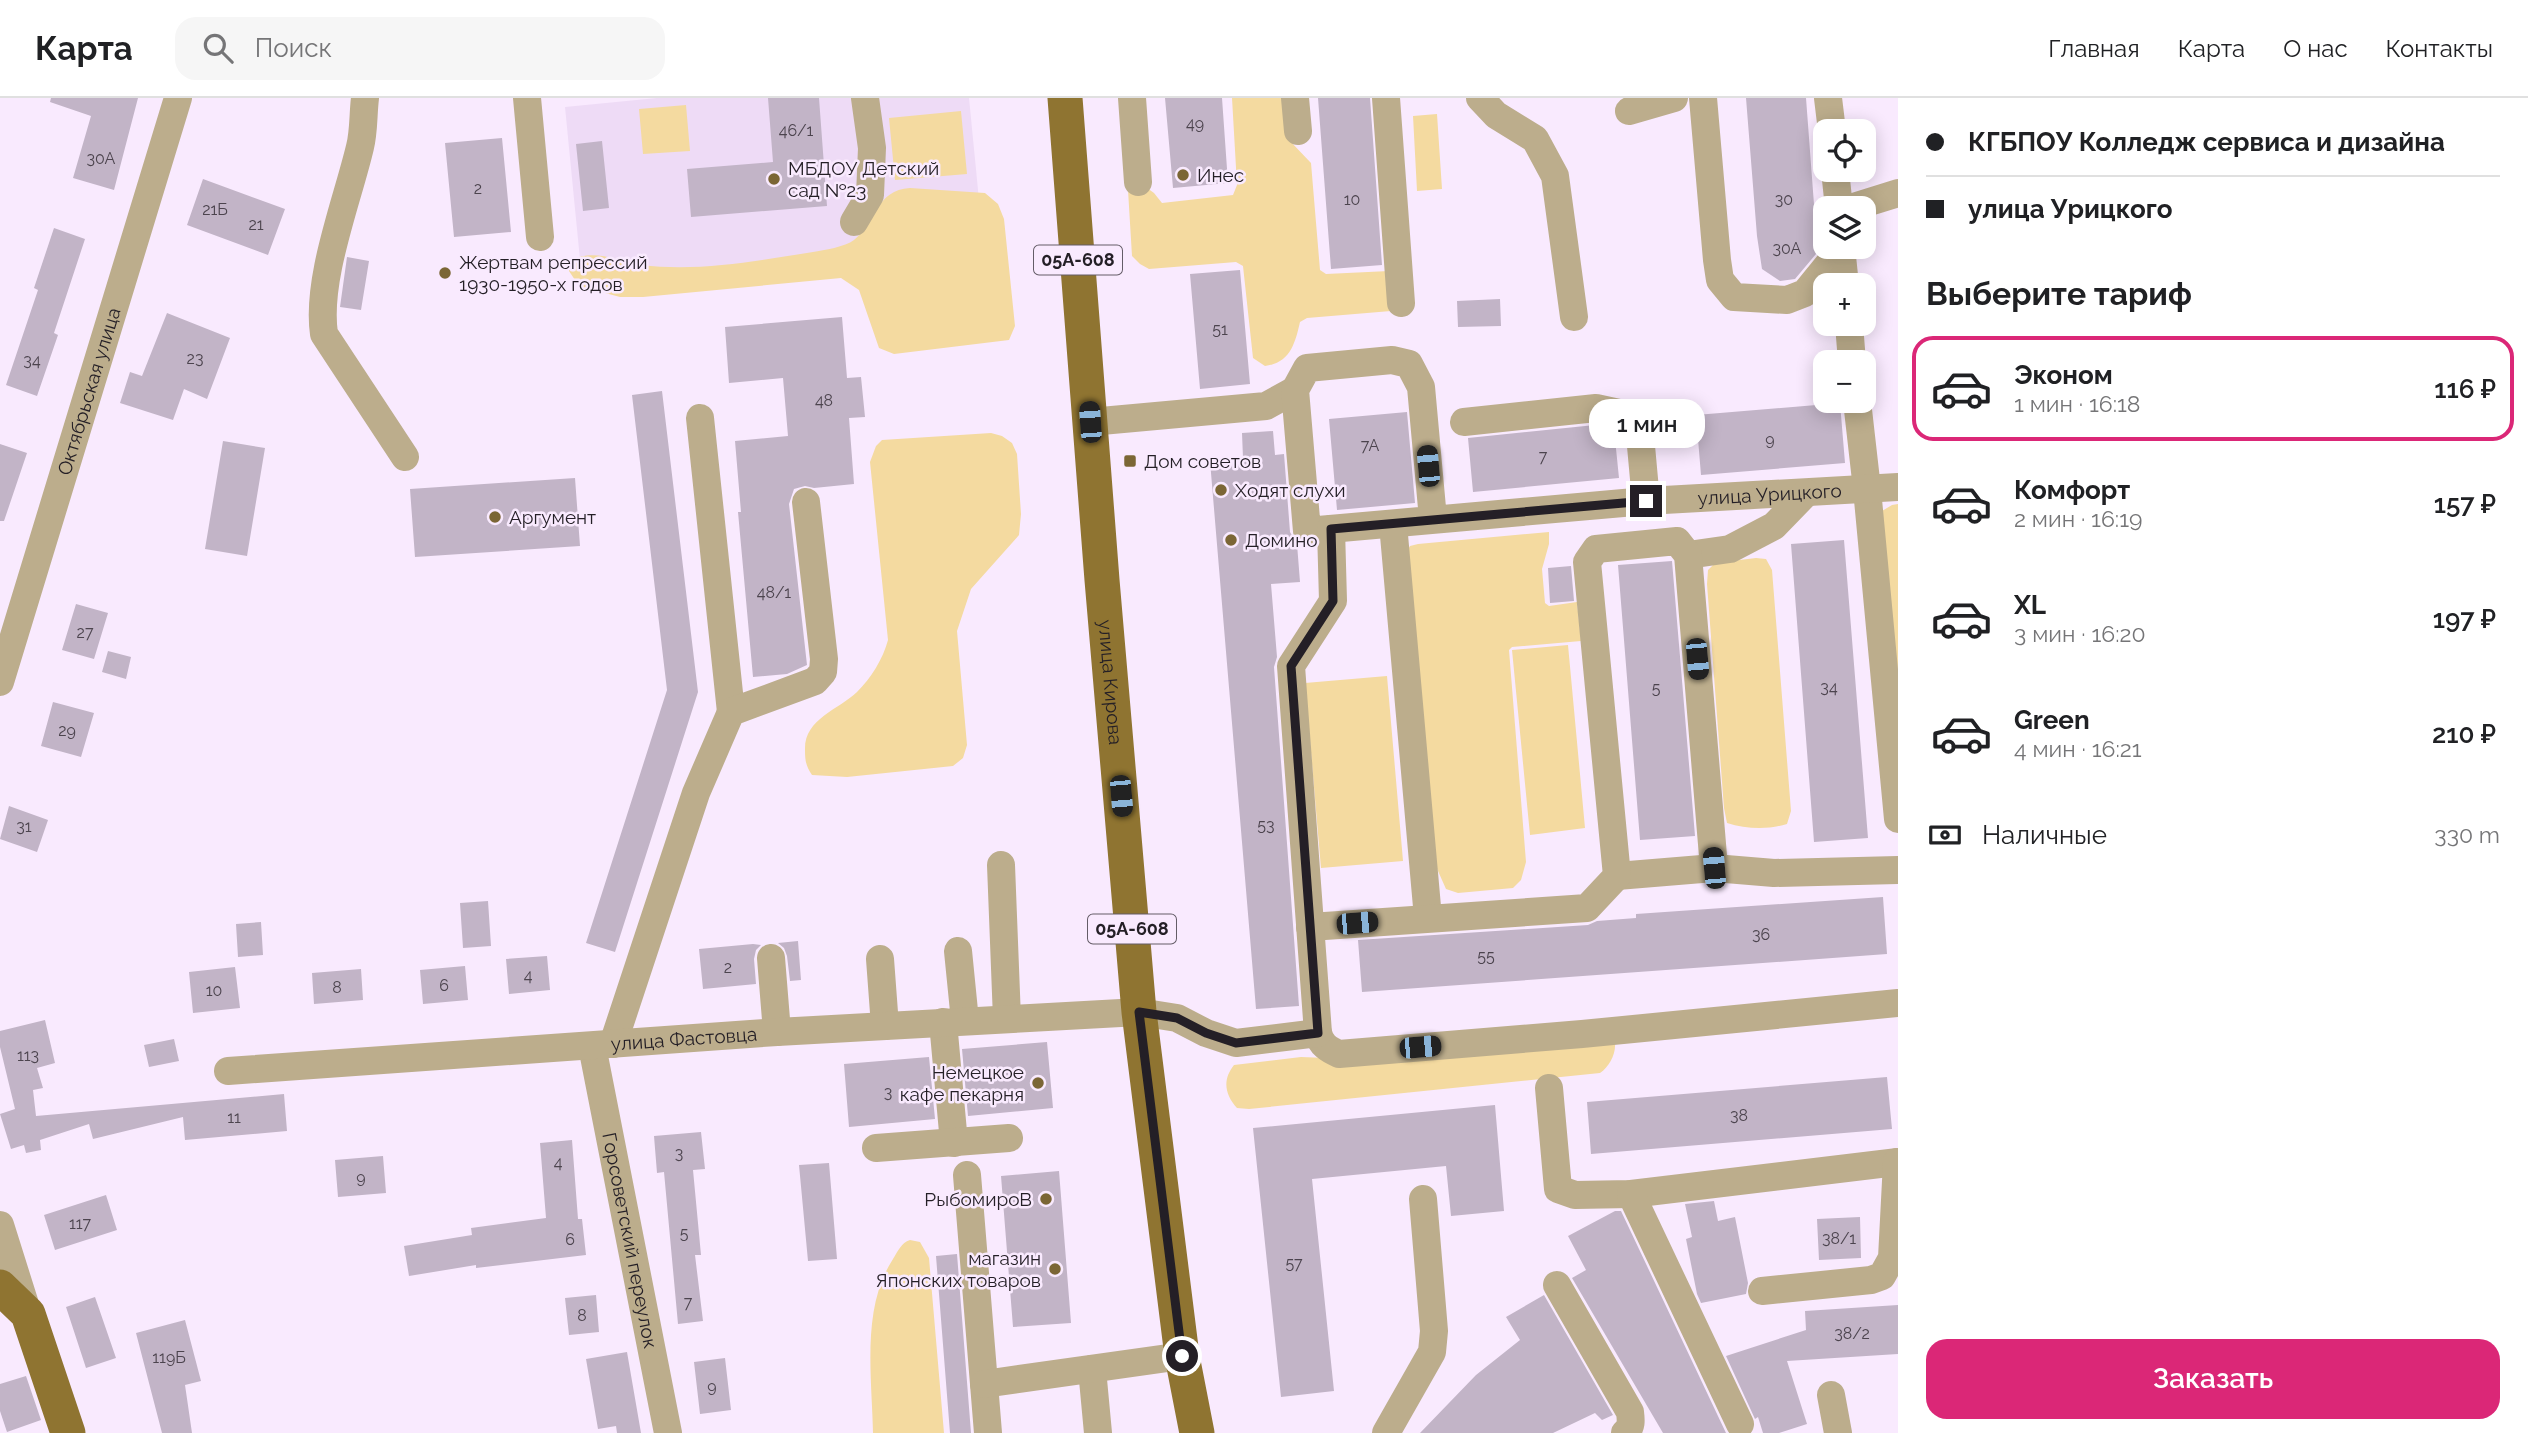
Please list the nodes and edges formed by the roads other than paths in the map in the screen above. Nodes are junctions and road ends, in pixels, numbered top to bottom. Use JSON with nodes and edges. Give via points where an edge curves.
{"nodes":[{"id":1,"x":178,"y":98,"type":"edge"},
{"id":2,"x":365,"y":98,"type":"edge"},
{"id":3,"x":527,"y":98,"type":"edge"},
{"id":4,"x":865,"y":98,"type":"edge"},
{"id":5,"x":1065,"y":98,"type":"edge"},
{"id":6,"x":1132,"y":98,"type":"edge"},
{"id":7,"x":1295,"y":98,"type":"edge"},
{"id":8,"x":1386,"y":98,"type":"edge"},
{"id":9,"x":1480,"y":98,"type":"edge"},
{"id":10,"x":1674,"y":98,"type":"edge"},
{"id":11,"x":1703,"y":98,"type":"edge"},
{"id":12,"x":1828,"y":98,"type":"edge"},
{"id":13,"x":1629,"y":111,"type":"dead end"},
{"id":14,"x":1831,"y":119,"type":"edge"},
{"id":15,"x":1298,"y":131,"type":"dead end"},
{"id":16,"x":1138,"y":182,"type":"dead end"},
{"id":17,"x":1898,"y":193,"type":"edge"},
{"id":18,"x":1876,"y":200,"type":"edge"},
{"id":19,"x":855,"y":222,"type":"dead end"},
{"id":20,"x":540,"y":237,"type":"dead end"},
{"id":21,"x":1832,"y":259,"type":"edge"},
{"id":22,"x":1401,"y":303,"type":"dead end"},
{"id":23,"x":1574,"y":317,"type":"dead end"},
{"id":24,"x":1295,"y":390,"type":"junction"},
{"id":25,"x":1858,"y":413,"type":"edge"},
{"id":26,"x":700,"y":418,"type":"dead end"},
{"id":27,"x":1090,"y":422,"type":"junction"},
{"id":28,"x":1464,"y":422,"type":"dead end"},
{"id":29,"x":405,"y":457,"type":"dead end"},
{"id":30,"x":1898,"y":486,"type":"edge"},
{"id":31,"x":1867,"y":489,"type":"junction"},
{"id":32,"x":1806,"y":493,"type":"junction"},
{"id":33,"x":1646,"y":501,"type":"junction"},
{"id":34,"x":806,"y":502,"type":"dead end"},
{"id":35,"x":1433,"y":519,"type":"junction"},
{"id":36,"x":1393,"y":524,"type":"junction"},
{"id":37,"x":1319,"y":530,"type":"junction"},
{"id":38,"x":1688,"y":555,"type":"junction"},
{"id":39,"x":0,"y":682,"type":"edge"},
{"id":40,"x":731,"y":712,"type":"junction"},
{"id":41,"x":1898,"y":819,"type":"edge"},
{"id":42,"x":1001,"y":865,"type":"dead end"},
{"id":43,"x":1714,"y":868,"type":"junction"},
{"id":44,"x":1898,"y":870,"type":"edge"},
{"id":45,"x":1617,"y":876,"type":"junction"},
{"id":46,"x":1428,"y":918,"type":"junction"},
{"id":47,"x":1310,"y":927,"type":"junction"},
{"id":48,"x":958,"y":951,"type":"dead end"},
{"id":49,"x":771,"y":958,"type":"dead end"},
{"id":50,"x":880,"y":960,"type":"dead end"},
{"id":51,"x":1898,"y":1003,"type":"edge"},
{"id":52,"x":1139,"y":1012,"type":"junction"},
{"id":53,"x":1007,"y":1019,"type":"junction"},
{"id":54,"x":954,"y":1022,"type":"junction"},
{"id":55,"x":885,"y":1026,"type":"junction"},
{"id":56,"x":777,"y":1032,"type":"junction"},
{"id":57,"x":1318,"y":1033,"type":"junction"},
{"id":58,"x":603,"y":1045,"type":"junction"},
{"id":59,"x":228,"y":1071,"type":"dead end"},
{"id":60,"x":1549,"y":1088,"type":"dead end"},
{"id":61,"x":1009,"y":1138,"type":"dead end"},
{"id":62,"x":954,"y":1143,"type":"junction"},
{"id":63,"x":876,"y":1148,"type":"dead end"},
{"id":64,"x":1898,"y":1162,"type":"edge"},
{"id":65,"x":967,"y":1175,"type":"dead end"},
{"id":66,"x":1631,"y":1194,"type":"junction"},
{"id":67,"x":1423,"y":1199,"type":"dead end"},
{"id":68,"x":0,"y":1225,"type":"edge"},
{"id":69,"x":1557,"y":1285,"type":"dead end"},
{"id":70,"x":0,"y":1287,"type":"edge"},
{"id":71,"x":1762,"y":1291,"type":"dead end"},
{"id":72,"x":28,"y":1314,"type":"junction"},
{"id":73,"x":1182,"y":1356,"type":"junction"},
{"id":74,"x":1092,"y":1369,"type":"junction"},
{"id":75,"x":984,"y":1384,"type":"junction"},
{"id":76,"x":1831,"y":1395,"type":"dead end"},
{"id":77,"x":1740,"y":1424,"type":"dead end"},
{"id":78,"x":68,"y":1433,"type":"edge"},
{"id":79,"x":668,"y":1433,"type":"edge"},
{"id":80,"x":988,"y":1433,"type":"edge"},
{"id":81,"x":1098,"y":1433,"type":"edge"},
{"id":82,"x":1197,"y":1433,"type":"edge"},
{"id":83,"x":1386,"y":1433,"type":"edge"},
{"id":84,"x":1625,"y":1433,"type":"edge"},
{"id":85,"x":1838,"y":1433,"type":"edge"}],
"edges":[{"from":1,"to":39,"type":"street","name":"Октябрьская улица"},
{"from":2,"to":29,"type":"street","via":[[361,143],[321,314],[324,334]]},
{"from":3,"to":20,"type":"street"},
{"from":4,"to":19,"type":"street","via":[[872,148],[870,195]]},
{"from":5,"to":27,"type":"main road","name":"улица Кирова","number":"05А-608"},
{"from":6,"to":16,"type":"street"},
{"from":7,"to":15,"type":"street"},
{"from":8,"to":22,"type":"street"},
{"from":9,"to":23,"type":"street","via":[[1496,115],[1535,139],[1555,176]]},
{"from":10,"to":13,"type":"street"},
{"from":11,"to":21,"type":"street","via":[[1720,280],[1734,297],[1787,300],[1805,293]]},
{"from":12,"to":14,"type":"street"},
{"from":17,"to":18,"type":"street"},
{"from":24,"to":27,"type":"street","via":[[1266,406]]},
{"from":24,"to":35,"type":"street","via":[[1307,368],[1392,360],[1409,364],[1421,387]]},
{"from":24,"to":37,"type":"street"},
{"from":25,"to":31,"type":"street"},
{"from":26,"to":40,"type":"street"},
{"from":27,"to":52,"type":"main road","name":"улица Кирова","number":"05А-608"},
{"from":28,"to":33,"type":"street","via":[[1596,408],[1619,413],[1639,424]]},
{"from":30,"to":31,"type":"street","name":"улица Урицкого"},
{"from":31,"to":32,"type":"street","name":"улица Урицкого"},
{"from":31,"to":41,"type":"street"},
{"from":32,"to":33,"type":"street","name":"улица Урицкого"},
{"from":32,"to":38,"type":"street","via":[[1774,526],[1730,549]]},
{"from":33,"to":35,"type":"street","name":"улица Урицкого"},
{"from":34,"to":40,"type":"street","via":[[823,672],[815,681]]},
{"from":35,"to":36,"type":"street","name":"улица Урицкого"},
{"from":36,"to":37,"type":"street","name":"улица Урицкого"},
{"from":36,"to":46,"type":"street"},
{"from":37,"to":47,"type":"street","via":[[1333,601],[1291,666]]},
{"from":38,"to":43,"type":"street"},
{"from":38,"to":45,"type":"street","via":[[1676,541],[1595,549],[1587,562]]},
{"from":40,"to":58,"type":"street","via":[[696,793]]},
{"from":42,"to":53,"type":"street"},
{"from":43,"to":44,"type":"street","via":[[1774,873]]},
{"from":43,"to":45,"type":"street"},
{"from":45,"to":46,"type":"street","via":[[1587,908]]},
{"from":46,"to":47,"type":"street"},
{"from":47,"to":57,"type":"street"},
{"from":48,"to":54,"type":"street"},
{"from":49,"to":56,"type":"street"},
{"from":50,"to":55,"type":"street"},
{"from":51,"to":57,"type":"street","via":[[1339,1054],[1320,1041]]},
{"from":52,"to":53,"type":"street","name":"улица Фастовца"},
{"from":52,"to":57,"type":"street","name":"улица Фастовца","via":[[1177,1018],[1236,1043]]},
{"from":52,"to":73,"type":"main road","name":"улица Кирова","number":"05А-608"},
{"from":53,"to":54,"type":"street","name":"улица Фастовца"},
{"from":54,"to":55,"type":"street","name":"улица Фастовца"},
{"from":54,"to":62,"type":"street"},
{"from":55,"to":56,"type":"street","name":"улица Фастовца"},
{"from":56,"to":58,"type":"street","name":"улица Фастовца"},
{"from":58,"to":59,"type":"street","name":"улица Фастовца"},
{"from":58,"to":79,"type":"street","name":"Горсоветский переулок"},
{"from":60,"to":66,"type":"street","via":[[1558,1188],[1575,1195]]},
{"from":61,"to":62,"type":"street"},
{"from":62,"to":63,"type":"street"},
{"from":64,"to":66,"type":"street"},
{"from":64,"to":71,"type":"street","via":[[1892,1258],[1882,1276]]},
{"from":65,"to":75,"type":"street"},
{"from":66,"to":77,"type":"street"},
{"from":67,"to":83,"type":"street","via":[[1432,1352]]},
{"from":68,"to":72,"type":"street"},
{"from":69,"to":84,"type":"street","via":[[1630,1412]]},
{"from":70,"to":72,"type":"main road"},
{"from":72,"to":78,"type":"main road"},
{"from":73,"to":74,"type":"street"},
{"from":73,"to":82,"type":"main road","name":"улица Кирова","number":"05А-608"},
{"from":74,"to":75,"type":"street"},
{"from":74,"to":81,"type":"street"},
{"from":75,"to":80,"type":"street"},
{"from":76,"to":85,"type":"street"}]}
